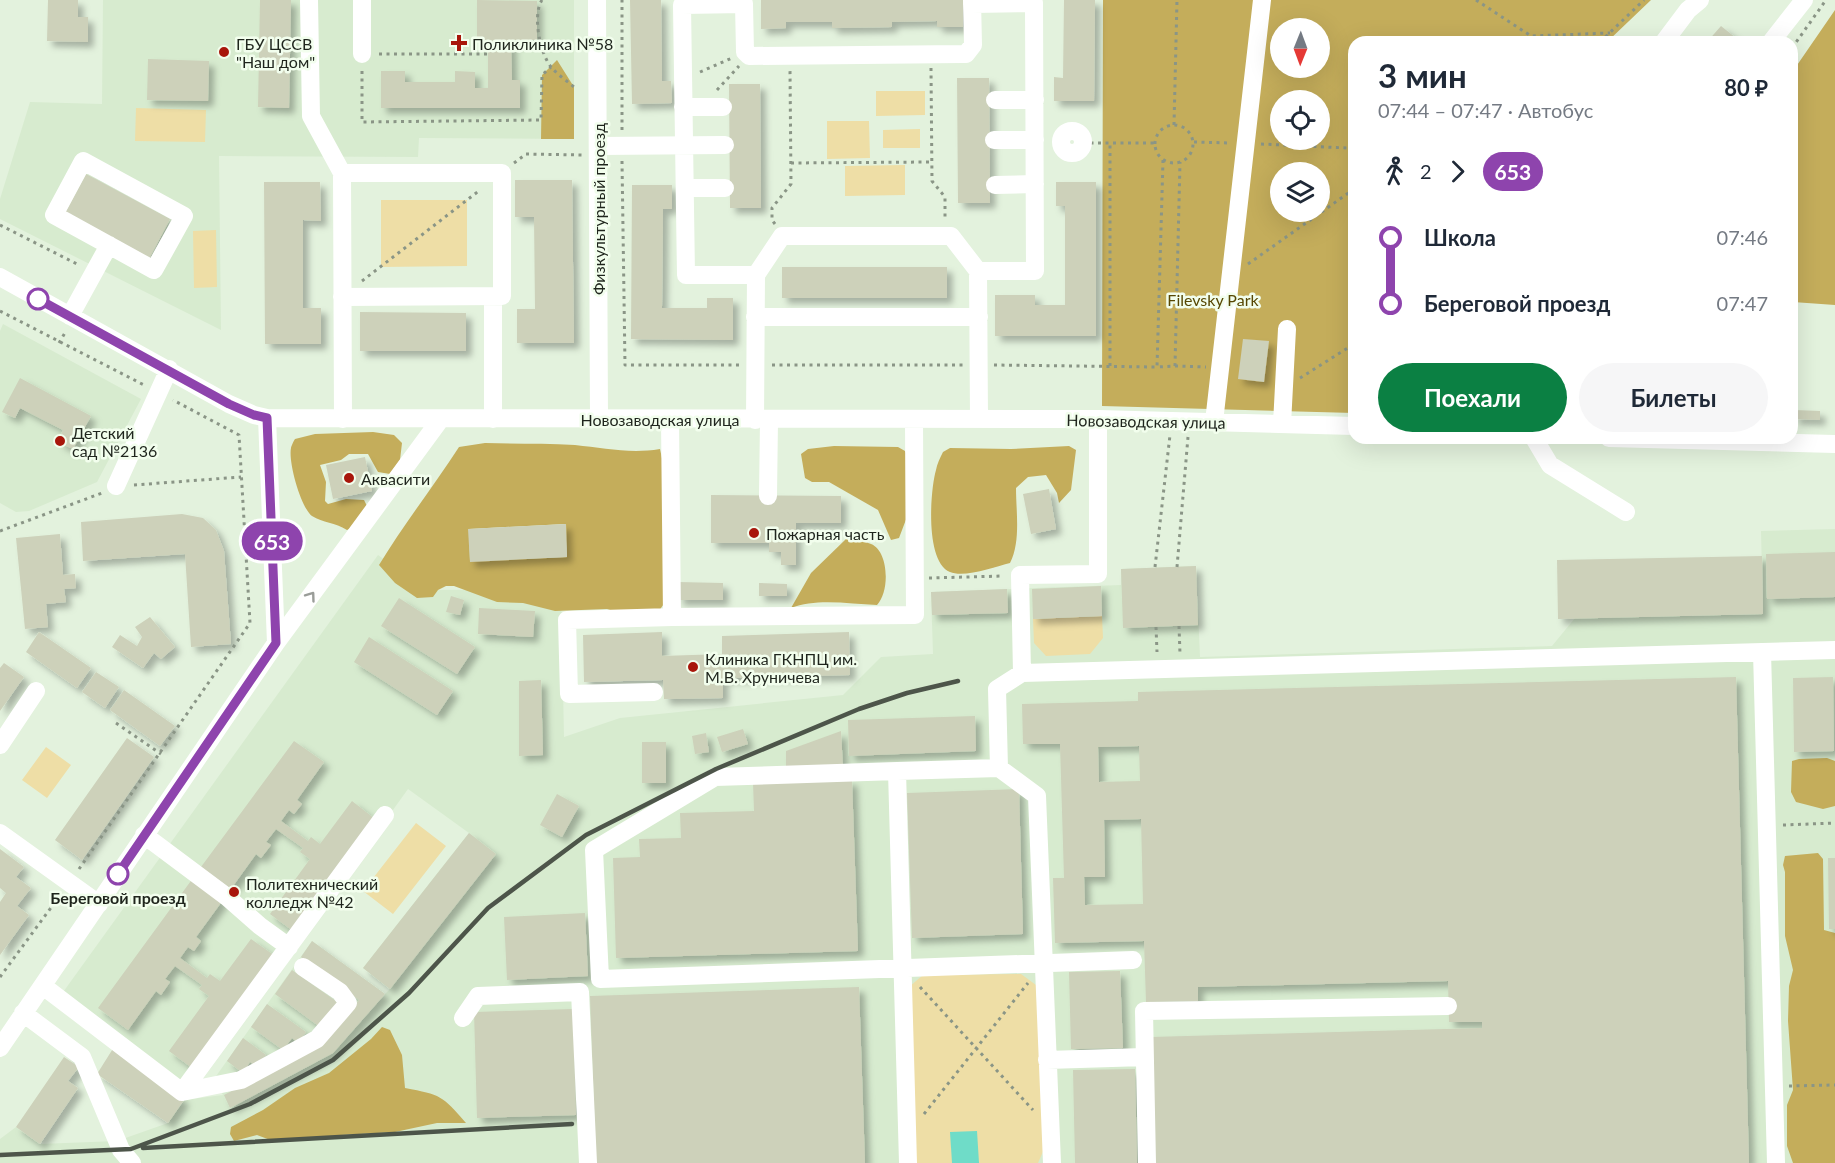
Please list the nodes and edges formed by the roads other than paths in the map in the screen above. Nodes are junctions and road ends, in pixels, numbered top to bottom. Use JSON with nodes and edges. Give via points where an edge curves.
{"nodes":[{"id":1,"x":309,"y":0,"type":"edge"},
{"id":2,"x":362,"y":0,"type":"edge"},
{"id":3,"x":597,"y":0,"type":"edge"},
{"id":4,"x":1262,"y":0,"type":"edge"},
{"id":5,"x":1700,"y":0,"type":"edge"},
{"id":6,"x":1804,"y":0,"type":"edge"},
{"id":7,"x":744,"y":2,"type":"edge"},
{"id":8,"x":972,"y":2,"type":"edge"},
{"id":9,"x":1668,"y":36,"type":"edge"},
{"id":10,"x":1776,"y":36,"type":"edge"},
{"id":11,"x":362,"y":54,"type":"road end"},
{"id":12,"x":995,"y":100,"type":"dead end"},
{"id":13,"x":1035,"y":100,"type":"junction"},
{"id":14,"x":691,"y":107,"type":"junction"},
{"id":15,"x":723,"y":107,"type":"dead end"},
{"id":16,"x":994,"y":140,"type":"dead end"},
{"id":17,"x":1035,"y":141,"type":"junction"},
{"id":18,"x":1083,"y":143,"type":"road end"},
{"id":19,"x":684,"y":145,"type":"junction"},
{"id":20,"x":725,"y":145,"type":"dead end"},
{"id":21,"x":590,"y":150,"type":"junction"},
{"id":22,"x":342,"y":173,"type":"junction"},
{"id":23,"x":1035,"y":184,"type":"junction"},
{"id":24,"x":995,"y":185,"type":"dead end"},
{"id":25,"x":684,"y":188,"type":"junction"},
{"id":26,"x":725,"y":188,"type":"dead end"},
{"id":27,"x":109,"y":245,"type":"junction"},
{"id":28,"x":978,"y":271,"type":"junction"},
{"id":29,"x":756,"y":275,"type":"junction"},
{"id":30,"x":0,"y":277,"type":"edge"},
{"id":31,"x":494,"y":296,"type":"junction"},
{"id":32,"x":342,"y":297,"type":"junction"},
{"id":33,"x":755,"y":317,"type":"junction"},
{"id":34,"x":979,"y":317,"type":"junction"},
{"id":35,"x":68,"y":323,"type":"junction"},
{"id":36,"x":1287,"y":329,"type":"dead end"},
{"id":37,"x":169,"y":369,"type":"junction"},
{"id":38,"x":267,"y":418,"type":"junction"},
{"id":39,"x":343,"y":419,"type":"junction"},
{"id":40,"x":493,"y":419,"type":"junction"},
{"id":41,"x":599,"y":419,"type":"junction"},
{"id":42,"x":670,"y":419,"type":"junction"},
{"id":43,"x":979,"y":419,"type":"junction"},
{"id":44,"x":1098,"y":419,"type":"junction"},
{"id":45,"x":440,"y":420,"type":"junction"},
{"id":46,"x":762,"y":420,"type":"junction"},
{"id":47,"x":914,"y":420,"type":"junction"},
{"id":48,"x":1214,"y":422,"type":"junction"},
{"id":49,"x":1282,"y":424,"type":"junction"},
{"id":50,"x":1348,"y":426,"type":"edge"},
{"id":51,"x":1798,"y":443,"type":"edge"},
{"id":52,"x":1538,"y":444,"type":"edge"},
{"id":53,"x":1835,"y":444,"type":"edge"},
{"id":54,"x":116,"y":486,"type":"road end"},
{"id":55,"x":768,"y":496,"type":"dead end"},
{"id":56,"x":1626,"y":512,"type":"dead end"},
{"id":57,"x":672,"y":617,"type":"junction"},
{"id":58,"x":276,"y":643,"type":"junction"},
{"id":59,"x":1835,"y":650,"type":"edge"},
{"id":60,"x":1762,"y":652,"type":"junction"},
{"id":61,"x":1023,"y":673,"type":"junction"},
{"id":62,"x":36,"y":691,"type":"dead end"},
{"id":63,"x":654,"y":692,"type":"dead end"},
{"id":64,"x":0,"y":745,"type":"edge"},
{"id":65,"x":999,"y":768,"type":"junction"},
{"id":66,"x":897,"y":771,"type":"junction"},
{"id":67,"x":385,"y":815,"type":"dead end"},
{"id":68,"x":0,"y":833,"type":"edge"},
{"id":69,"x":144,"y":835,"type":"junction"},
{"id":70,"x":99,"y":904,"type":"junction"},
{"id":71,"x":289,"y":947,"type":"junction"},
{"id":72,"x":1133,"y":960,"type":"dead end"},
{"id":73,"x":1043,"y":963,"type":"junction"},
{"id":74,"x":303,"y":967,"type":"dead end"},
{"id":75,"x":903,"y":968,"type":"junction"},
{"id":76,"x":600,"y":980,"type":"junction"},
{"id":77,"x":43,"y":986,"type":"junction"},
{"id":78,"x":580,"y":992,"type":"junction"},
{"id":79,"x":1449,"y":1006,"type":"dead end"},
{"id":80,"x":23,"y":1013,"type":"junction"},
{"id":81,"x":464,"y":1018,"type":"dead end"},
{"id":82,"x":0,"y":1048,"type":"edge"},
{"id":83,"x":1144,"y":1057,"type":"junction"},
{"id":84,"x":1047,"y":1060,"type":"junction"},
{"id":85,"x":182,"y":1092,"type":"junction"},
{"id":86,"x":132,"y":1163,"type":"edge"},
{"id":87,"x":588,"y":1163,"type":"edge"},
{"id":88,"x":908,"y":1163,"type":"edge"},
{"id":89,"x":1052,"y":1163,"type":"edge"},
{"id":90,"x":1147,"y":1163,"type":"edge"},
{"id":91,"x":1776,"y":1163,"type":"edge"}],
"edges":[{"from":1,"to":22,"type":"street","via":[[311,116]]},
{"from":2,"to":11,"type":"street"},
{"from":3,"to":21,"type":"street","name":"Физкультурный проезд"},
{"from":4,"to":48,"type":"street"},
{"from":5,"to":9,"type":"street"},
{"from":6,"to":10,"type":"street"},
{"from":7,"to":8,"type":"street","via":[[747,54],[790,56],[966,54],[972,45]]},
{"from":7,"to":14,"type":"street","via":[[682,5],[683,80]]},
{"from":8,"to":13,"type":"street","via":[[1034,3]]},
{"from":12,"to":13,"type":"street"},
{"from":13,"to":17,"type":"street"},
{"from":14,"to":15,"type":"street"},
{"from":14,"to":19,"type":"street"},
{"from":16,"to":17,"type":"street"},
{"from":17,"to":18,"type":"street","via":[[1060,142],[1069,131],[1079,134]]},
{"from":17,"to":23,"type":"street"},
{"from":19,"to":20,"type":"street"},
{"from":19,"to":21,"type":"street"},
{"from":19,"to":25,"type":"street"},
{"from":21,"to":41,"type":"street","name":"Физкультурный проезд"},
{"from":22,"to":31,"type":"street","via":[[502,173],[502,296]]},
{"from":22,"to":32,"type":"street"},
{"from":23,"to":24,"type":"street"},
{"from":23,"to":28,"type":"street","via":[[1035,271]]},
{"from":25,"to":26,"type":"street"},
{"from":25,"to":29,"type":"street","via":[[686,275]]},
{"from":27,"to":27,"type":"street","via":[[54,215],[83,161],[184,216],[154,270]]},
{"from":27,"to":35,"type":"street"},
{"from":28,"to":29,"type":"street","via":[[951,236],[782,236]]},
{"from":28,"to":34,"type":"street"},
{"from":29,"to":33,"type":"street"},
{"from":30,"to":35,"type":"street","name":"Новозаводская улица"},
{"from":31,"to":32,"type":"street"},
{"from":31,"to":40,"type":"street"},
{"from":32,"to":39,"type":"street"},
{"from":33,"to":34,"type":"street"},
{"from":33,"to":46,"type":"street","via":[[755,365]]},
{"from":34,"to":43,"type":"street"},
{"from":35,"to":37,"type":"street","name":"Новозаводская улица"},
{"from":36,"to":49,"type":"street"},
{"from":37,"to":38,"type":"street","name":"Новозаводская улица","via":[[229,404]]},
{"from":37,"to":54,"type":"street"},
{"from":38,"to":39,"type":"street","name":"Новозаводская улица"},
{"from":38,"to":58,"type":"street"},
{"from":39,"to":45,"type":"street","name":"Новозаводская улица"},
{"from":40,"to":41,"type":"street","name":"Новозаводская улица"},
{"from":40,"to":45,"type":"street","name":"Новозаводская улица"},
{"from":41,"to":42,"type":"street","name":"Новозаводская улица"},
{"from":42,"to":46,"type":"street","name":"Новозаводская улица"},
{"from":42,"to":57,"type":"street"},
{"from":43,"to":44,"type":"street","name":"Новозаводская улица"},
{"from":43,"to":47,"type":"street","name":"Новозаводская улица"},
{"from":44,"to":48,"type":"street","name":"Новозаводская улица"},
{"from":44,"to":61,"type":"street","via":[[1098,574],[1020,575]]},
{"from":58,"to":45,"type":"street","one_way":true},
{"from":46,"to":47,"type":"street","name":"Новозаводская улица"},
{"from":46,"to":55,"type":"street"},
{"from":47,"to":57,"type":"street","via":[[915,615]]},
{"from":48,"to":49,"type":"street","name":"Новозаводская улица"},
{"from":49,"to":50,"type":"street","name":"Новозаводская улица"},
{"from":51,"to":53,"type":"street"},
{"from":52,"to":56,"type":"street","via":[[1550,465]]},
{"from":57,"to":63,"type":"street","via":[[567,620],[569,694]]},
{"from":58,"to":69,"type":"street"},
{"from":59,"to":60,"type":"street"},
{"from":60,"to":61,"type":"street"},
{"from":60,"to":91,"type":"street"},
{"from":61,"to":65,"type":"street","via":[[997,689]]},
{"from":62,"to":64,"type":"street"},
{"from":65,"to":66,"type":"street"},
{"from":65,"to":73,"type":"street","via":[[1037,796]]},
{"from":66,"to":75,"type":"street"},
{"from":66,"to":76,"type":"street","via":[[715,777],[594,850]]},
{"from":67,"to":71,"type":"street"},
{"from":68,"to":70,"type":"street"},
{"from":69,"to":70,"type":"street"},
{"from":69,"to":71,"type":"street"},
{"from":70,"to":77,"type":"street"},
{"from":71,"to":85,"type":"street"},
{"from":72,"to":73,"type":"street"},
{"from":73,"to":75,"type":"street"},
{"from":73,"to":84,"type":"street"},
{"from":74,"to":85,"type":"street","via":[[340,992],[348,1003],[317,1039],[242,1080]]},
{"from":75,"to":76,"type":"street"},
{"from":75,"to":88,"type":"street"},
{"from":76,"to":78,"type":"street"},
{"from":77,"to":80,"type":"street"},
{"from":77,"to":85,"type":"street"},
{"from":78,"to":81,"type":"street","via":[[478,996]]},
{"from":78,"to":87,"type":"street"},
{"from":79,"to":83,"type":"street","via":[[1143,1011]]},
{"from":80,"to":82,"type":"street"},
{"from":80,"to":86,"type":"street","via":[[82,1057],[121,1150]]},
{"from":83,"to":84,"type":"street"},
{"from":83,"to":90,"type":"street"},
{"from":84,"to":89,"type":"street"}]}
